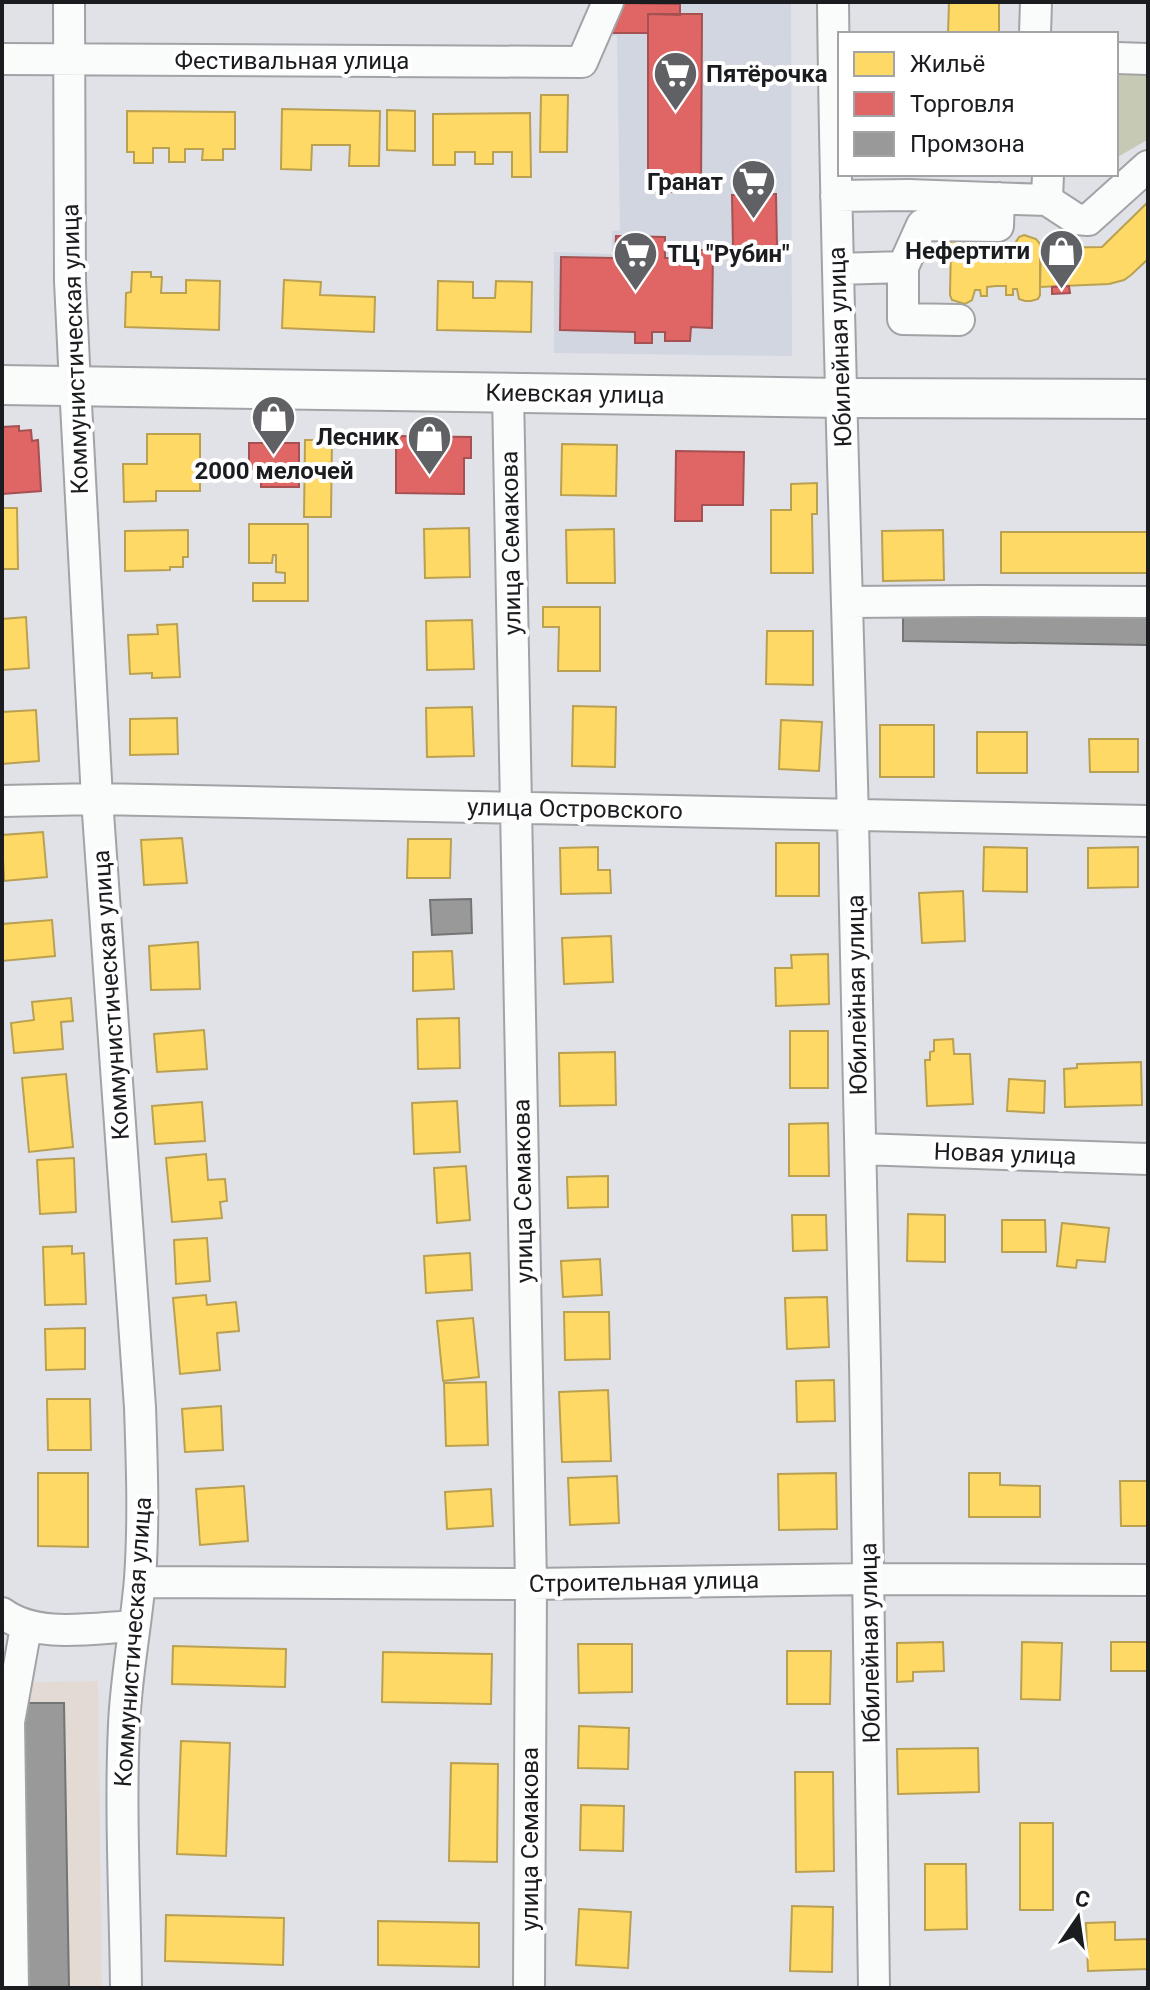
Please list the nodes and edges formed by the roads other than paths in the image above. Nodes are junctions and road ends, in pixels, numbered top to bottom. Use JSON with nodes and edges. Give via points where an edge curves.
{"nodes":[{"id":1,"x":69,"y":2,"type":"edge"},
{"id":2,"x":608,"y":2,"type":"edge"},
{"id":3,"x":833,"y":2,"type":"edge"},
{"id":4,"x":1036,"y":2,"type":"edge"},
{"id":5,"x":1035,"y":32,"type":"edge"},
{"id":6,"x":1118,"y":58,"type":"edge"},
{"id":7,"x":2,"y":59,"type":"edge"},
{"id":8,"x":69,"y":59,"type":"junction"},
{"id":9,"x":1148,"y":59,"type":"edge"},
{"id":10,"x":1148,"y":166,"type":"edge"},
{"id":11,"x":1048,"y":187,"type":"edge"},
{"id":12,"x":836,"y":196,"type":"junction"},
{"id":13,"x":999,"y":198,"type":"junction"},
{"id":14,"x":903,"y":267,"type":"junction"},
{"id":15,"x":838,"y":269,"type":"junction"},
{"id":16,"x":959,"y":320,"type":"dead end"},
{"id":17,"x":2,"y":385,"type":"edge"},
{"id":18,"x":75,"y":385,"type":"junction"},
{"id":19,"x":508,"y":393,"type":"junction"},
{"id":20,"x":842,"y":398,"type":"junction"},
{"id":21,"x":1148,"y":399,"type":"edge"},
{"id":22,"x":847,"y":602,"type":"junction"},
{"id":23,"x":1148,"y":602,"type":"edge"},
{"id":24,"x":97,"y":799,"type":"junction"},
{"id":25,"x":2,"y":801,"type":"edge"},
{"id":26,"x":515,"y":807,"type":"junction"},
{"id":27,"x":853,"y":816,"type":"junction"},
{"id":28,"x":1148,"y":821,"type":"edge"},
{"id":29,"x":861,"y":1149,"type":"junction"},
{"id":30,"x":1148,"y":1159,"type":"edge"},
{"id":31,"x":870,"y":1579,"type":"junction"},
{"id":32,"x":1148,"y":1580,"type":"edge"},
{"id":33,"x":140,"y":1582,"type":"junction"},
{"id":34,"x":531,"y":1584,"type":"junction"},
{"id":35,"x":14,"y":1620,"type":"edge"},
{"id":36,"x":134,"y":1626,"type":"junction"},
{"id":37,"x":6,"y":1722,"type":"edge"},
{"id":38,"x":13,"y":1988,"type":"edge"},
{"id":39,"x":126,"y":1988,"type":"edge"},
{"id":40,"x":529,"y":1988,"type":"edge"},
{"id":41,"x":874,"y":1988,"type":"edge"}],
"edges":[{"from":1,"to":8,"type":"street","name":"Коммунистическая улица"},
{"from":2,"to":8,"type":"street","name":"Фестивальная улица","via":[[582,62]]},
{"from":3,"to":12,"type":"street","name":"Юбилейная улица"},
{"from":4,"to":5,"type":"street"},
{"from":6,"to":9,"type":"street"},
{"from":7,"to":8,"type":"street","name":"Фестивальная улица"},
{"from":8,"to":18,"type":"street","name":"Коммунистическая улица"},
{"from":10,"to":11,"type":"street","via":[[1088,220],[1076,219]]},
{"from":11,"to":13,"type":"street"},
{"from":12,"to":13,"type":"street"},
{"from":12,"to":15,"type":"street","name":"Юбилейная улица"},
{"from":13,"to":14,"type":"street","via":[[998,226],[922,225]]},
{"from":14,"to":15,"type":"street"},
{"from":14,"to":16,"type":"street","via":[[903,319]]},
{"from":15,"to":20,"type":"street","name":"Юбилейная улица"},
{"from":17,"to":18,"type":"main road","name":"Киевская улица"},
{"from":18,"to":19,"type":"main road","name":"Киевская улица"},
{"from":18,"to":24,"type":"street","name":"Коммунистическая улица"},
{"from":19,"to":20,"type":"main road","name":"Киевская улица"},
{"from":19,"to":26,"type":"street","name":"улица Семакова"},
{"from":20,"to":21,"type":"main road","name":"Киевская улица"},
{"from":20,"to":22,"type":"street","name":"Юбилейная улица"},
{"from":22,"to":23,"type":"street"},
{"from":22,"to":27,"type":"street","name":"Юбилейная улица"},
{"from":24,"to":25,"type":"street","name":"улица Островского"},
{"from":24,"to":26,"type":"street","name":"улица Островского"},
{"from":24,"to":33,"type":"street","name":"Коммунистическая улица","via":[[140,1407]]},
{"from":26,"to":27,"type":"street","name":"улица Островского"},
{"from":26,"to":34,"type":"street","name":"улица Семакова"},
{"from":27,"to":28,"type":"street","name":"улица Островского"},
{"from":27,"to":29,"type":"street","name":"Юбилейная улица"},
{"from":29,"to":30,"type":"street","name":"Новая улица"},
{"from":29,"to":31,"type":"street","name":"Юбилейная улица"},
{"from":31,"to":32,"type":"street","name":"Строительная улица"},
{"from":31,"to":34,"type":"street","name":"Строительная улица"},
{"from":31,"to":41,"type":"street","name":"Юбилейная улица"},
{"from":33,"to":34,"type":"street","name":"Строительная улица"},
{"from":33,"to":36,"type":"street","name":"Коммунистическая улица"},
{"from":34,"to":40,"type":"street","name":"улица Семакова"},
{"from":35,"to":36,"type":"street","via":[[44,1630]]},
{"from":35,"to":37,"type":"street"},
{"from":36,"to":39,"type":"street","name":"Коммунистическая улица","via":[[122,1780]]},
{"from":37,"to":38,"type":"street"}]}
